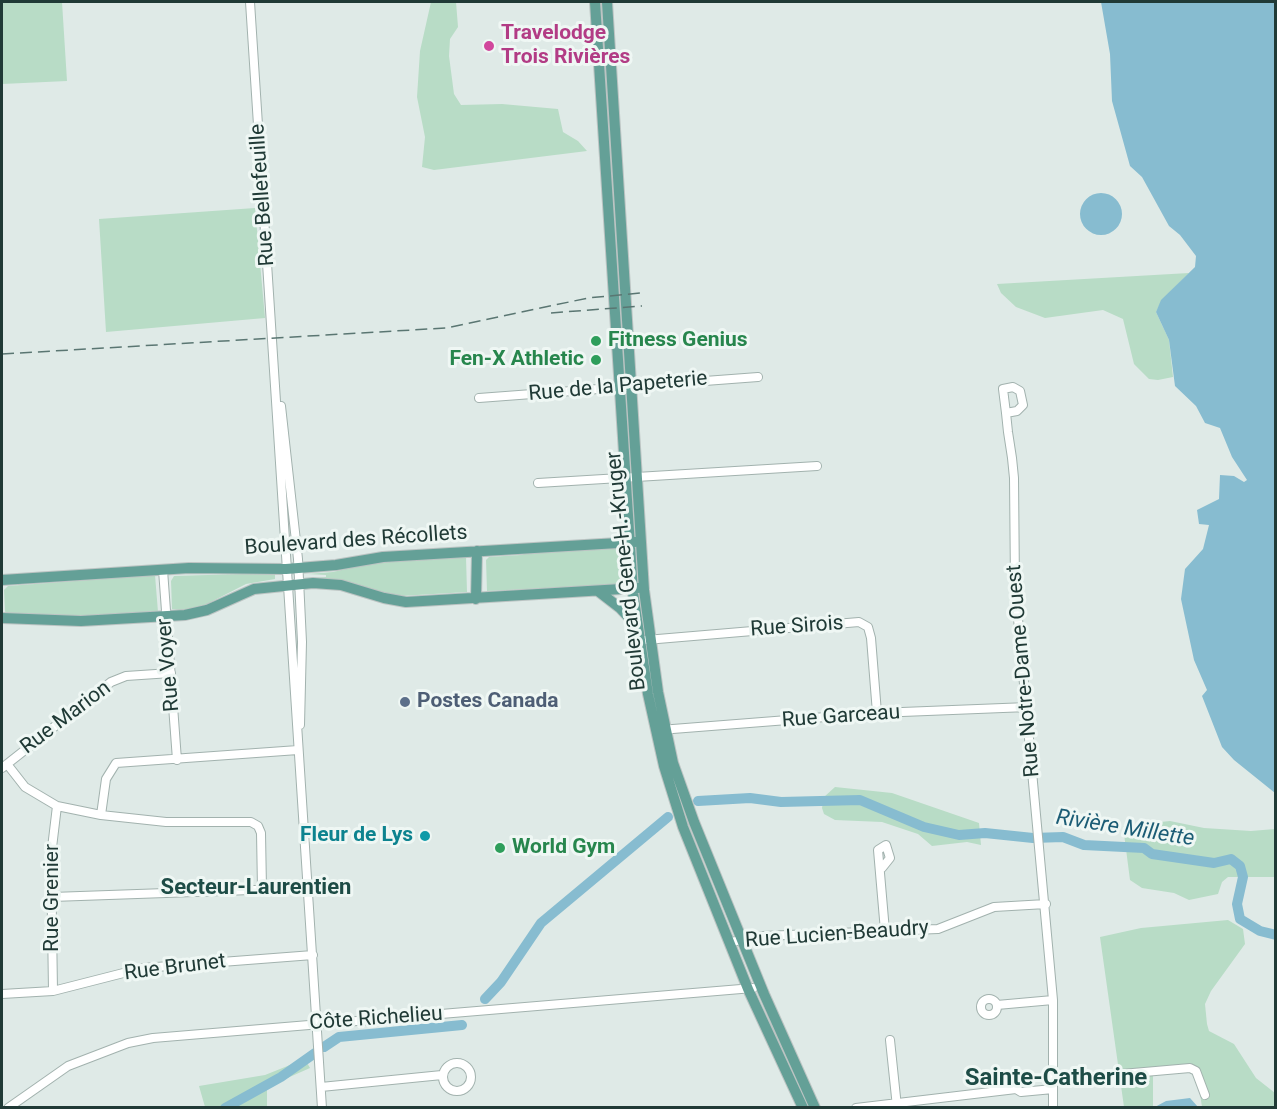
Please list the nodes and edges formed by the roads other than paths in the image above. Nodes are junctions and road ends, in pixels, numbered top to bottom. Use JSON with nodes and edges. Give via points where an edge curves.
{"nodes":[{"id":1,"x":250,"y":2,"type":"edge"},
{"id":2,"x":595,"y":2,"type":"edge"},
{"id":3,"x":607,"y":2,"type":"edge"},
{"id":4,"x":758,"y":377,"type":"dead end"},
{"id":5,"x":624,"y":386,"type":"junction"},
{"id":6,"x":479,"y":398,"type":"dead end"},
{"id":7,"x":1006,"y":413,"type":"junction"},
{"id":8,"x":817,"y":466,"type":"dead end"},
{"id":9,"x":631,"y":478,"type":"junction"},
{"id":10,"x":538,"y":483,"type":"dead end"},
{"id":11,"x":635,"y":542,"type":"junction"},
{"id":12,"x":477,"y":551,"type":"junction"},
{"id":13,"x":292,"y":568,"type":"junction"},
{"id":14,"x":162,"y":570,"type":"junction"},
{"id":15,"x":2,"y":580,"type":"edge"},
{"id":16,"x":293,"y":584,"type":"junction"},
{"id":17,"x":645,"y":588,"type":"junction"},
{"id":18,"x":633,"y":589,"type":"junction"},
{"id":19,"x":598,"y":591,"type":"junction"},
{"id":20,"x":476,"y":599,"type":"junction"},
{"id":21,"x":165,"y":617,"type":"junction"},
{"id":22,"x":2,"y":618,"type":"edge"},
{"id":23,"x":636,"y":625,"type":"junction"},
{"id":24,"x":650,"y":639,"type":"junction"},
{"id":25,"x":638,"y":641,"type":"junction"},
{"id":26,"x":171,"y":672,"type":"junction"},
{"id":27,"x":1028,"y":707,"type":"junction"},
{"id":28,"x":877,"y":713,"type":"junction"},
{"id":29,"x":660,"y":730,"type":"junction"},
{"id":30,"x":298,"y":747,"type":"junction"},
{"id":31,"x":177,"y":760,"type":"junction"},
{"id":32,"x":4,"y":766,"type":"edge"},
{"id":33,"x":57,"y":806,"type":"junction"},
{"id":34,"x":102,"y":815,"type":"junction"},
{"id":35,"x":882,"y":868,"type":"dead end"},
{"id":36,"x":308,"y":888,"type":"junction"},
{"id":37,"x":262,"y":889,"type":"junction"},
{"id":38,"x":52,"y":897,"type":"junction"},
{"id":39,"x":1046,"y":904,"type":"junction"},
{"id":40,"x":885,"y":931,"type":"junction"},
{"id":41,"x":736,"y":941,"type":"junction"},
{"id":42,"x":314,"y":955,"type":"junction"},
{"id":43,"x":761,"y":987,"type":"junction"},
{"id":44,"x":748,"y":988,"type":"junction"},
{"id":45,"x":53,"y":991,"type":"junction"},
{"id":46,"x":2,"y":994,"type":"edge"},
{"id":47,"x":1053,"y":1000,"type":"junction"},
{"id":48,"x":997,"y":1005,"type":"dead end"},
{"id":49,"x":319,"y":1025,"type":"junction"},
{"id":50,"x":890,"y":1040,"type":"dead end"},
{"id":51,"x":442,"y":1076,"type":"dead end"},
{"id":52,"x":1053,"y":1084,"type":"junction"},
{"id":53,"x":321,"y":1087,"type":"junction"},
{"id":54,"x":1205,"y":1095,"type":"dead end"},
{"id":55,"x":897,"y":1105,"type":"edge"},
{"id":56,"x":8,"y":1107,"type":"edge"},
{"id":57,"x":322,"y":1107,"type":"edge"},
{"id":58,"x":803,"y":1107,"type":"edge"},
{"id":59,"x":815,"y":1107,"type":"edge"},
{"id":60,"x":856,"y":1107,"type":"edge"},
{"id":61,"x":1053,"y":1107,"type":"edge"}],
"edges":[{"from":1,"to":13,"type":"street","name":"Rue Bellefeuille","via":[[275,389]]},
{"from":2,"to":5,"type":"main road","name":"Boulevard Gene-H.-Kruger"},
{"from":3,"to":5,"type":"main road","name":"Boulevard Gene-H.-Kruger"},
{"from":4,"to":5,"type":"street","name":"Rue de la Papeterie"},
{"from":5,"to":6,"type":"street","name":"Rue de la Papeterie"},
{"from":5,"to":9,"type":"main road","name":"Boulevard Gene-H.-Kruger"},
{"from":7,"to":7,"type":"street","name":"Rue Notre-Dame Ouest","via":[[1023,405],[1020,391],[1013,387],[1003,389]]},
{"from":7,"to":27,"type":"street","name":"Rue Notre-Dame Ouest","via":[[1014,478],[1015,586]]},
{"from":8,"to":9,"type":"street"},
{"from":9,"to":10,"type":"street"},
{"from":9,"to":11,"type":"main road","name":"Boulevard Gene-H.-Kruger"},
{"from":11,"to":12,"type":"main road","name":"Boulevard des Récollets"},
{"from":11,"to":17,"type":"main road","name":"Boulevard Gene-H.-Kruger"},
{"from":11,"to":18,"type":"main road","name":"Boulevard Gene-H.-Kruger"},
{"from":12,"to":13,"type":"main road","name":"Boulevard des Récollets"},
{"from":12,"to":20,"type":"main road"},
{"from":13,"to":14,"type":"main road","name":"Boulevard des Récollets"},
{"from":13,"to":16,"type":"street","name":"Rue Bellefeuille"},
{"from":14,"to":15,"type":"main road","name":"Boulevard des Récollets"},
{"from":14,"to":21,"type":"street","name":"Rue Voyer"},
{"from":16,"to":20,"type":"main road","name":"Boulevard des Récollets","via":[[337,584],[402,601]]},
{"from":16,"to":21,"type":"main road","name":"Boulevard des Récollets","via":[[248,591],[199,613]]},
{"from":16,"to":30,"type":"street","name":"Rue Bellefeuille"},
{"from":17,"to":18,"type":"main road","name":"Boulevard des Récollets"},
{"from":17,"to":24,"type":"main road","name":"Boulevard Gene-H.-Kruger"},
{"from":18,"to":19,"type":"main road","name":"Boulevard des Récollets"},
{"from":18,"to":23,"type":"main road","name":"Boulevard Gene-H.-Kruger"},
{"from":19,"to":20,"type":"main road","name":"Boulevard des Récollets"},
{"from":19,"to":23,"type":"main road"},
{"from":21,"to":22,"type":"main road","name":"Boulevard des Récollets","via":[[81,621]]},
{"from":21,"to":26,"type":"street","name":"Rue Voyer"},
{"from":23,"to":25,"type":"main road","name":"Boulevard Gene-H.-Kruger"},
{"from":24,"to":25,"type":"street","name":"Rue Sirois"},
{"from":24,"to":28,"type":"street","name":"Rue Sirois","via":[[859,622],[868,627],[871,638]]},
{"from":24,"to":29,"type":"main road","name":"Boulevard Gene-H.-Kruger"},
{"from":25,"to":29,"type":"main road","name":"Boulevard Gene-H.-Kruger"},
{"from":26,"to":31,"type":"street","name":"Rue Voyer"},
{"from":26,"to":32,"type":"street","name":"Rue Marion","via":[[126,676],[111,682]]},
{"from":27,"to":28,"type":"street","name":"Rue Garceau"},
{"from":27,"to":39,"type":"street","name":"Rue Notre-Dame Ouest"},
{"from":28,"to":29,"type":"street","name":"Rue Garceau"},
{"from":29,"to":41,"type":"main road","name":"Boulevard Gene-H.-Kruger"},
{"from":30,"to":31,"type":"street"},
{"from":30,"to":36,"type":"street","name":"Rue Bellefeuille"},
{"from":31,"to":34,"type":"street","via":[[116,763],[106,779]]},
{"from":32,"to":33,"type":"street","via":[[25,787]]},
{"from":33,"to":34,"type":"street"},
{"from":33,"to":38,"type":"street","name":"Rue Grenier","via":[[51,855]]},
{"from":34,"to":37,"type":"street","via":[[166,822],[251,822],[261,833]]},
{"from":35,"to":40,"type":"street"},
{"from":36,"to":37,"type":"street"},
{"from":36,"to":42,"type":"street","name":"Rue Bellefeuille"},
{"from":37,"to":38,"type":"street"},
{"from":38,"to":45,"type":"street","name":"Rue Grenier"},
{"from":39,"to":40,"type":"street","name":"Rue Lucien-Beaudry","via":[[994,907],[938,929]]},
{"from":39,"to":47,"type":"street","name":"Rue Notre-Dame Ouest"},
{"from":40,"to":41,"type":"street","name":"Rue Lucien-Beaudry","via":[[763,936]]},
{"from":41,"to":43,"type":"main road","name":"Boulevard Gene-H.-Kruger"},
{"from":41,"to":44,"type":"main road","name":"Boulevard Gene-H.-Kruger"},
{"from":42,"to":45,"type":"street","name":"Rue Brunet","via":[[143,968]]},
{"from":42,"to":49,"type":"street","name":"Rue Bellefeuille"},
{"from":43,"to":44,"type":"street","name":"Côte Richelieu"},
{"from":43,"to":59,"type":"main road","name":"Boulevard Gene-H.-Kruger"},
{"from":44,"to":49,"type":"street","name":"Côte Richelieu"},
{"from":44,"to":58,"type":"main road","name":"Boulevard Gene-H.-Kruger"},
{"from":45,"to":46,"type":"street","name":"Rue Brunet"},
{"from":47,"to":48,"type":"street"},
{"from":47,"to":52,"type":"street","name":"Rue Notre-Dame Ouest"},
{"from":49,"to":53,"type":"street","name":"Rue Bellefeuille"},
{"from":49,"to":56,"type":"street","name":"Côte Richelieu","via":[[178,1035],[128,1043],[68,1066]]},
{"from":50,"to":55,"type":"street"},
{"from":51,"to":53,"type":"street"},
{"from":52,"to":54,"type":"street","via":[[1190,1068],[1196,1071]]},
{"from":52,"to":55,"type":"street","via":[[1021,1092],[1016,1089]]},
{"from":52,"to":61,"type":"street","name":"Rue Notre-Dame Ouest"},
{"from":53,"to":57,"type":"street","name":"Rue Bellefeuille"},
{"from":55,"to":60,"type":"street"}]}
